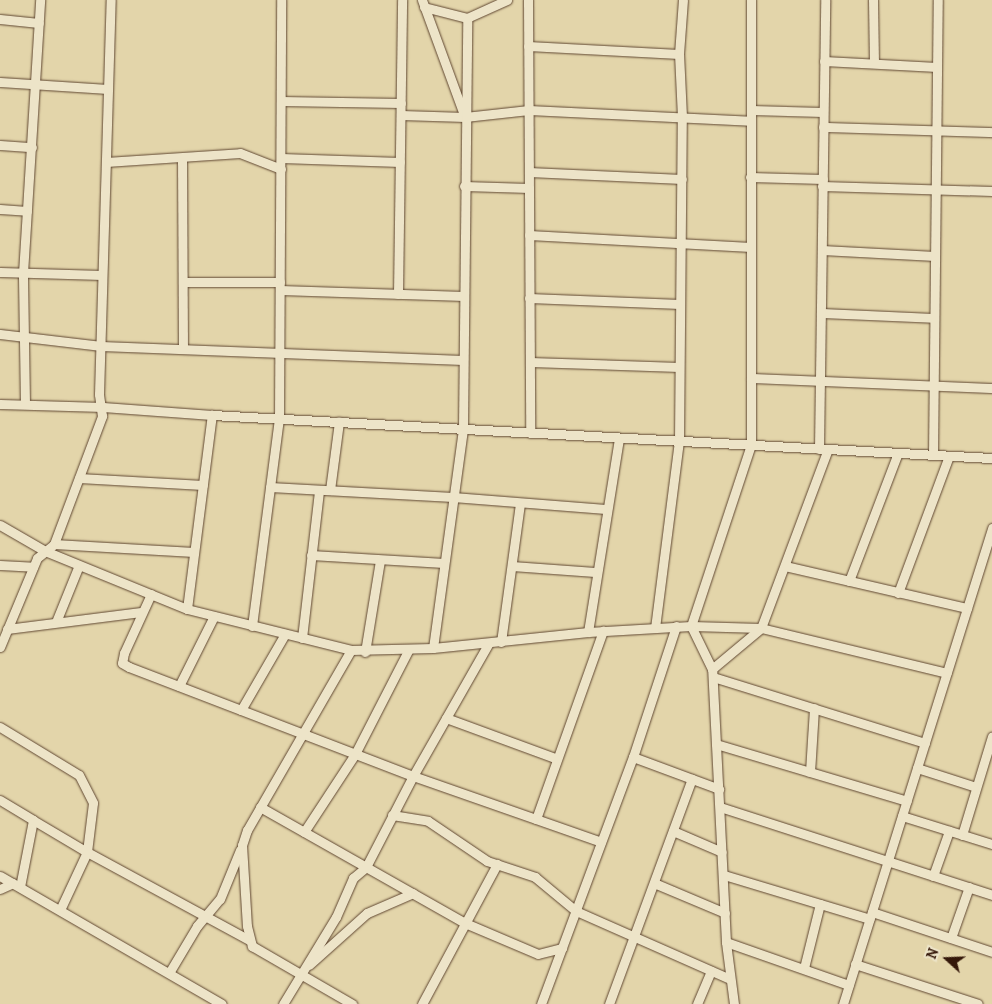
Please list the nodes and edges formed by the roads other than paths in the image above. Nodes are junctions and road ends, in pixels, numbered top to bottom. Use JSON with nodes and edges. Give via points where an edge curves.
{"nodes":[{"id":1,"x":40,"y":0,"type":"edge"},
{"id":2,"x":111,"y":0,"type":"edge"},
{"id":3,"x":281,"y":0,"type":"edge"},
{"id":4,"x":402,"y":0,"type":"edge"},
{"id":5,"x":507,"y":0,"type":"edge"},
{"id":6,"x":528,"y":0,"type":"edge"},
{"id":7,"x":683,"y":0,"type":"edge"},
{"id":8,"x":750,"y":0,"type":"edge"},
{"id":9,"x":825,"y":0,"type":"edge"},
{"id":10,"x":873,"y":0,"type":"edge"},
{"id":11,"x":938,"y":0,"type":"edge"},
{"id":12,"x":423,"y":4,"type":"edge"},
{"id":13,"x":467,"y":18,"type":"junction"},
{"id":14,"x":0,"y":19,"type":"edge"},
{"id":15,"x":39,"y":23,"type":"junction"},
{"id":16,"x":528,"y":46,"type":"junction"},
{"id":17,"x":679,"y":54,"type":"junction"},
{"id":18,"x":824,"y":61,"type":"junction"},
{"id":19,"x":874,"y":63,"type":"junction"},
{"id":20,"x":937,"y":67,"type":"junction"},
{"id":21,"x":0,"y":82,"type":"edge"},
{"id":22,"x":36,"y":84,"type":"junction"},
{"id":23,"x":108,"y":90,"type":"junction"},
{"id":24,"x":281,"y":101,"type":"junction"},
{"id":25,"x":401,"y":103,"type":"junction"},
{"id":26,"x":529,"y":110,"type":"junction"},
{"id":27,"x":751,"y":110,"type":"junction"},
{"id":28,"x":823,"y":112,"type":"junction"},
{"id":29,"x":401,"y":115,"type":"junction"},
{"id":30,"x":465,"y":117,"type":"junction"},
{"id":31,"x":682,"y":117,"type":"junction"},
{"id":32,"x":750,"y":120,"type":"junction"},
{"id":33,"x":823,"y":127,"type":"junction"},
{"id":34,"x":936,"y":130,"type":"junction"},
{"id":35,"x":992,"y":132,"type":"edge"},
{"id":36,"x":0,"y":145,"type":"edge"},
{"id":37,"x":32,"y":147,"type":"junction"},
{"id":38,"x":182,"y":158,"type":"junction"},
{"id":39,"x":280,"y":158,"type":"junction"},
{"id":40,"x":106,"y":162,"type":"junction"},
{"id":41,"x":400,"y":162,"type":"junction"},
{"id":42,"x":281,"y":169,"type":"junction"},
{"id":43,"x":529,"y":172,"type":"junction"},
{"id":44,"x":750,"y":176,"type":"junction"},
{"id":45,"x":682,"y":180,"type":"junction"},
{"id":46,"x":822,"y":183,"type":"junction"},
{"id":47,"x":464,"y":186,"type":"junction"},
{"id":48,"x":529,"y":188,"type":"junction"},
{"id":49,"x":936,"y":189,"type":"junction"},
{"id":50,"x":992,"y":191,"type":"edge"},
{"id":51,"x":0,"y":209,"type":"edge"},
{"id":52,"x":27,"y":210,"type":"junction"},
{"id":53,"x":529,"y":235,"type":"junction"},
{"id":54,"x":681,"y":244,"type":"junction"},
{"id":55,"x":751,"y":247,"type":"junction"},
{"id":56,"x":822,"y":250,"type":"junction"},
{"id":57,"x":935,"y":256,"type":"junction"},
{"id":58,"x":0,"y":272,"type":"edge"},
{"id":59,"x":22,"y":273,"type":"junction"},
{"id":60,"x":102,"y":275,"type":"junction"},
{"id":61,"x":183,"y":282,"type":"junction"},
{"id":62,"x":280,"y":286,"type":"junction"},
{"id":63,"x":398,"y":294,"type":"junction"},
{"id":64,"x":464,"y":296,"type":"junction"},
{"id":65,"x":529,"y":298,"type":"junction"},
{"id":66,"x":680,"y":304,"type":"junction"},
{"id":67,"x":821,"y":313,"type":"junction"},
{"id":68,"x":934,"y":318,"type":"junction"},
{"id":69,"x":0,"y":334,"type":"edge"},
{"id":70,"x":24,"y":336,"type":"junction"},
{"id":71,"x":101,"y":346,"type":"junction"},
{"id":72,"x":184,"y":349,"type":"junction"},
{"id":73,"x":280,"y":352,"type":"junction"},
{"id":74,"x":463,"y":360,"type":"junction"},
{"id":75,"x":530,"y":362,"type":"junction"},
{"id":76,"x":679,"y":368,"type":"junction"},
{"id":77,"x":751,"y":378,"type":"junction"},
{"id":78,"x":820,"y":381,"type":"junction"},
{"id":79,"x":933,"y":386,"type":"junction"},
{"id":80,"x":992,"y":388,"type":"edge"},
{"id":81,"x":0,"y":404,"type":"edge"},
{"id":82,"x":26,"y":404,"type":"junction"},
{"id":83,"x":103,"y":406,"type":"junction"},
{"id":84,"x":212,"y":415,"type":"junction"},
{"id":85,"x":279,"y":419,"type":"junction"},
{"id":86,"x":339,"y":422,"type":"junction"},
{"id":87,"x":462,"y":429,"type":"junction"},
{"id":88,"x":530,"y":433,"type":"junction"},
{"id":89,"x":620,"y":438,"type":"junction"},
{"id":90,"x":679,"y":441,"type":"junction"},
{"id":91,"x":751,"y":445,"type":"junction"},
{"id":92,"x":824,"y":449,"type":"junction"},
{"id":93,"x":898,"y":453,"type":"junction"},
{"id":94,"x":933,"y":455,"type":"junction"},
{"id":95,"x":949,"y":456,"type":"junction"},
{"id":96,"x":992,"y":458,"type":"edge"},
{"id":97,"x":79,"y":478,"type":"junction"},
{"id":98,"x":203,"y":485,"type":"junction"},
{"id":99,"x":270,"y":487,"type":"junction"},
{"id":100,"x":319,"y":490,"type":"junction"},
{"id":101,"x":330,"y":490,"type":"junction"},
{"id":102,"x":453,"y":496,"type":"junction"},
{"id":103,"x":520,"y":504,"type":"junction"},
{"id":104,"x":606,"y":509,"type":"junction"},
{"id":105,"x":0,"y":525,"type":"edge"},
{"id":106,"x":992,"y":528,"type":"edge"},
{"id":107,"x":54,"y":544,"type":"junction"},
{"id":108,"x":44,"y":551,"type":"junction"},
{"id":109,"x":194,"y":552,"type":"junction"},
{"id":110,"x":311,"y":555,"type":"junction"},
{"id":111,"x":380,"y":560,"type":"junction"},
{"id":112,"x":444,"y":563,"type":"junction"},
{"id":113,"x":0,"y":565,"type":"edge"},
{"id":114,"x":79,"y":565,"type":"junction"},
{"id":115,"x":512,"y":566,"type":"junction"},
{"id":116,"x":785,"y":566,"type":"junction"},
{"id":117,"x":33,"y":567,"type":"junction"},
{"id":118,"x":596,"y":572,"type":"junction"},
{"id":119,"x":849,"y":581,"type":"junction"},
{"id":120,"x":898,"y":593,"type":"junction"},
{"id":121,"x":151,"y":594,"type":"junction"},
{"id":122,"x":187,"y":608,"type":"junction"},
{"id":123,"x":967,"y":608,"type":"junction"},
{"id":124,"x":141,"y":612,"type":"junction"},
{"id":125,"x":214,"y":616,"type":"junction"},
{"id":126,"x":56,"y":622,"type":"junction"},
{"id":127,"x":252,"y":626,"type":"junction"},
{"id":128,"x":676,"y":626,"type":"junction"},
{"id":129,"x":691,"y":626,"type":"junction"},
{"id":130,"x":656,"y":628,"type":"junction"},
{"id":131,"x":761,"y":628,"type":"junction"},
{"id":132,"x":603,"y":631,"type":"junction"},
{"id":133,"x":588,"y":632,"type":"junction"},
{"id":134,"x":285,"y":634,"type":"junction"},
{"id":135,"x":4,"y":635,"type":"edge"},
{"id":136,"x":302,"y":638,"type":"junction"},
{"id":137,"x":501,"y":642,"type":"junction"},
{"id":138,"x":489,"y":643,"type":"junction"},
{"id":139,"x":0,"y":647,"type":"edge"},
{"id":140,"x":433,"y":648,"type":"junction"},
{"id":141,"x":409,"y":649,"type":"junction"},
{"id":142,"x":351,"y":650,"type":"junction"},
{"id":143,"x":365,"y":652,"type":"junction"},
{"id":144,"x":712,"y":673,"type":"junction"},
{"id":145,"x":947,"y":673,"type":"junction"},
{"id":146,"x":179,"y":686,"type":"junction"},
{"id":147,"x":814,"y":708,"type":"junction"},
{"id":148,"x":241,"y":710,"type":"junction"},
{"id":149,"x":446,"y":718,"type":"junction"},
{"id":150,"x":0,"y":727,"type":"edge"},
{"id":151,"x":302,"y":733,"type":"junction"},
{"id":152,"x":992,"y":736,"type":"edge"},
{"id":153,"x":925,"y":743,"type":"junction"},
{"id":154,"x":716,"y":744,"type":"junction"},
{"id":155,"x":355,"y":754,"type":"junction"},
{"id":156,"x":632,"y":757,"type":"junction"},
{"id":157,"x":555,"y":758,"type":"junction"},
{"id":158,"x":917,"y":768,"type":"junction"},
{"id":159,"x":810,"y":772,"type":"junction"},
{"id":160,"x":413,"y":776,"type":"junction"},
{"id":161,"x":692,"y":779,"type":"junction"},
{"id":162,"x":976,"y":787,"type":"junction"},
{"id":163,"x":719,"y":789,"type":"junction"},
{"id":164,"x":0,"y":800,"type":"edge"},
{"id":165,"x":907,"y":800,"type":"junction"},
{"id":166,"x":260,"y":807,"type":"junction"},
{"id":167,"x":720,"y":808,"type":"junction"},
{"id":168,"x":392,"y":816,"type":"junction"},
{"id":169,"x":902,"y":816,"type":"junction"},
{"id":170,"x":536,"y":819,"type":"junction"},
{"id":171,"x":33,"y":820,"type":"junction"},
{"id":172,"x":674,"y":830,"type":"junction"},
{"id":173,"x":949,"y":831,"type":"junction"},
{"id":174,"x":304,"y":832,"type":"junction"},
{"id":175,"x":962,"y":834,"type":"junction"},
{"id":176,"x":601,"y":842,"type":"junction"},
{"id":177,"x":992,"y":844,"type":"edge"},
{"id":178,"x":242,"y":845,"type":"junction"},
{"id":179,"x":87,"y":852,"type":"junction"},
{"id":180,"x":722,"y":852,"type":"junction"},
{"id":181,"x":888,"y":861,"type":"junction"},
{"id":182,"x":497,"y":864,"type":"junction"},
{"id":183,"x":366,"y":867,"type":"junction"},
{"id":184,"x":724,"y":875,"type":"junction"},
{"id":185,"x":0,"y":876,"type":"edge"},
{"id":186,"x":933,"y":876,"type":"junction"},
{"id":187,"x":654,"y":883,"type":"junction"},
{"id":188,"x":17,"y":885,"type":"junction"},
{"id":189,"x":969,"y":887,"type":"junction"},
{"id":190,"x":0,"y":889,"type":"edge"},
{"id":191,"x":413,"y":893,"type":"junction"},
{"id":192,"x":992,"y":895,"type":"edge"},
{"id":193,"x":820,"y":904,"type":"junction"},
{"id":194,"x":60,"y":910,"type":"junction"},
{"id":195,"x":576,"y":911,"type":"junction"},
{"id":196,"x":725,"y":913,"type":"junction"},
{"id":197,"x":871,"y":915,"type":"junction"},
{"id":198,"x":206,"y":917,"type":"junction"},
{"id":199,"x":465,"y":923,"type":"junction"},
{"id":200,"x":634,"y":937,"type":"junction"},
{"id":201,"x":952,"y":938,"type":"junction"},
{"id":202,"x":249,"y":940,"type":"junction"},
{"id":203,"x":726,"y":942,"type":"junction"},
{"id":204,"x":562,"y":948,"type":"junction"},
{"id":205,"x":992,"y":952,"type":"edge"},
{"id":206,"x":856,"y":964,"type":"junction"},
{"id":207,"x":804,"y":968,"type":"junction"},
{"id":208,"x":710,"y":971,"type":"junction"},
{"id":209,"x":168,"y":973,"type":"junction"},
{"id":210,"x":300,"y":974,"type":"junction"},
{"id":211,"x":730,"y":979,"type":"junction"},
{"id":212,"x":849,"y":984,"type":"junction"},
{"id":213,"x":962,"y":1001,"type":"edge"},
{"id":214,"x":222,"y":1004,"type":"edge"},
{"id":215,"x":283,"y":1004,"type":"edge"},
{"id":216,"x":352,"y":1004,"type":"edge"},
{"id":217,"x":422,"y":1004,"type":"edge"},
{"id":218,"x":541,"y":1004,"type":"edge"},
{"id":219,"x":609,"y":1004,"type":"edge"},
{"id":220,"x":697,"y":1004,"type":"edge"},
{"id":221,"x":734,"y":1004,"type":"edge"},
{"id":222,"x":843,"y":1004,"type":"edge"},
{"id":223,"x":978,"y":1004,"type":"edge"}],
"edges":[{"from":1,"to":15,"type":"street"},
{"from":2,"to":23,"type":"street"},
{"from":3,"to":24,"type":"street"},
{"from":4,"to":25,"type":"street"},
{"from":5,"to":13,"type":"street"},
{"from":6,"to":16,"type":"street"},
{"from":7,"to":17,"type":"street"},
{"from":8,"to":27,"type":"street"},
{"from":9,"to":18,"type":"street"},
{"from":10,"to":19,"type":"street"},
{"from":11,"to":20,"type":"street"},
{"from":12,"to":13,"type":"street"},
{"from":12,"to":30,"type":"street"},
{"from":13,"to":30,"type":"street"},
{"from":14,"to":15,"type":"street"},
{"from":15,"to":22,"type":"street"},
{"from":16,"to":17,"type":"street"},
{"from":16,"to":26,"type":"street"},
{"from":17,"to":31,"type":"street"},
{"from":18,"to":19,"type":"street"},
{"from":18,"to":28,"type":"street"},
{"from":19,"to":20,"type":"street"},
{"from":20,"to":34,"type":"street"},
{"from":21,"to":22,"type":"street"},
{"from":22,"to":23,"type":"street"},
{"from":22,"to":37,"type":"street"},
{"from":23,"to":40,"type":"street"},
{"from":24,"to":25,"type":"street"},
{"from":24,"to":39,"type":"street"},
{"from":25,"to":29,"type":"street"},
{"from":26,"to":30,"type":"street"},
{"from":26,"to":31,"type":"street"},
{"from":26,"to":43,"type":"street"},
{"from":27,"to":28,"type":"street"},
{"from":27,"to":32,"type":"street"},
{"from":28,"to":33,"type":"street"},
{"from":29,"to":30,"type":"street"},
{"from":29,"to":41,"type":"street"},
{"from":30,"to":47,"type":"street"},
{"from":31,"to":32,"type":"street"},
{"from":31,"to":45,"type":"street"},
{"from":32,"to":44,"type":"street"},
{"from":33,"to":34,"type":"street"},
{"from":33,"to":46,"type":"street"},
{"from":34,"to":35,"type":"street"},
{"from":34,"to":49,"type":"street"},
{"from":36,"to":37,"type":"street"},
{"from":37,"to":52,"type":"street"},
{"from":38,"to":40,"type":"street"},
{"from":38,"to":42,"type":"street","via":[[240,152]]},
{"from":38,"to":61,"type":"street"},
{"from":39,"to":41,"type":"street"},
{"from":39,"to":42,"type":"street"},
{"from":40,"to":60,"type":"street"},
{"from":41,"to":63,"type":"street"},
{"from":42,"to":62,"type":"street"},
{"from":43,"to":45,"type":"street"},
{"from":43,"to":48,"type":"street"},
{"from":44,"to":46,"type":"street"},
{"from":44,"to":55,"type":"street"},
{"from":45,"to":54,"type":"street"},
{"from":46,"to":49,"type":"street"},
{"from":46,"to":56,"type":"street"},
{"from":47,"to":48,"type":"street"},
{"from":47,"to":64,"type":"street"},
{"from":48,"to":53,"type":"street"},
{"from":49,"to":50,"type":"street"},
{"from":49,"to":57,"type":"street"},
{"from":51,"to":52,"type":"street"},
{"from":52,"to":59,"type":"street"},
{"from":53,"to":54,"type":"street"},
{"from":53,"to":65,"type":"street"},
{"from":54,"to":55,"type":"street"},
{"from":54,"to":66,"type":"street"},
{"from":55,"to":77,"type":"street"},
{"from":56,"to":57,"type":"street"},
{"from":56,"to":67,"type":"street"},
{"from":57,"to":68,"type":"street"},
{"from":58,"to":59,"type":"street"},
{"from":59,"to":60,"type":"street"},
{"from":59,"to":70,"type":"street"},
{"from":60,"to":71,"type":"street"},
{"from":61,"to":62,"type":"street"},
{"from":61,"to":72,"type":"street"},
{"from":62,"to":63,"type":"street"},
{"from":62,"to":73,"type":"street"},
{"from":63,"to":64,"type":"street"},
{"from":64,"to":74,"type":"street"},
{"from":65,"to":66,"type":"street"},
{"from":65,"to":75,"type":"street"},
{"from":66,"to":76,"type":"street"},
{"from":67,"to":68,"type":"street"},
{"from":67,"to":78,"type":"street"},
{"from":68,"to":79,"type":"street"},
{"from":69,"to":70,"type":"street"},
{"from":70,"to":71,"type":"street"},
{"from":70,"to":82,"type":"street"},
{"from":71,"to":72,"type":"street"},
{"from":71,"to":83,"type":"street","via":[[99,394]]},
{"from":72,"to":73,"type":"street"},
{"from":73,"to":74,"type":"street"},
{"from":73,"to":85,"type":"street"},
{"from":74,"to":87,"type":"street"},
{"from":75,"to":76,"type":"street"},
{"from":75,"to":88,"type":"street"},
{"from":76,"to":90,"type":"street"},
{"from":77,"to":78,"type":"street"},
{"from":77,"to":91,"type":"street"},
{"from":78,"to":79,"type":"street"},
{"from":78,"to":92,"type":"street"},
{"from":79,"to":80,"type":"street"},
{"from":79,"to":94,"type":"street"},
{"from":81,"to":82,"type":"street"},
{"from":82,"to":83,"type":"street"},
{"from":83,"to":84,"type":"street"},
{"from":83,"to":97,"type":"street"},
{"from":84,"to":85,"type":"street"},
{"from":84,"to":98,"type":"street"},
{"from":85,"to":86,"type":"street"},
{"from":85,"to":99,"type":"street"},
{"from":86,"to":87,"type":"street"},
{"from":86,"to":101,"type":"street"},
{"from":87,"to":88,"type":"street"},
{"from":87,"to":102,"type":"street"},
{"from":88,"to":89,"type":"street"},
{"from":89,"to":90,"type":"street"},
{"from":89,"to":104,"type":"street"},
{"from":90,"to":91,"type":"street"},
{"from":90,"to":130,"type":"street"},
{"from":91,"to":92,"type":"street"},
{"from":91,"to":129,"type":"street"},
{"from":92,"to":93,"type":"street"},
{"from":92,"to":116,"type":"street"},
{"from":93,"to":94,"type":"street"},
{"from":93,"to":119,"type":"street"},
{"from":94,"to":95,"type":"street"},
{"from":95,"to":96,"type":"street"},
{"from":95,"to":120,"type":"street"},
{"from":97,"to":98,"type":"street"},
{"from":97,"to":107,"type":"street"},
{"from":98,"to":109,"type":"street"},
{"from":99,"to":100,"type":"street"},
{"from":99,"to":127,"type":"street"},
{"from":100,"to":101,"type":"street"},
{"from":100,"to":110,"type":"street"},
{"from":101,"to":102,"type":"street"},
{"from":102,"to":103,"type":"street"},
{"from":102,"to":112,"type":"street"},
{"from":103,"to":104,"type":"street"},
{"from":103,"to":115,"type":"street"},
{"from":104,"to":118,"type":"street"},
{"from":105,"to":108,"type":"street"},
{"from":106,"to":123,"type":"street"},
{"from":107,"to":108,"type":"street"},
{"from":107,"to":109,"type":"street"},
{"from":108,"to":114,"type":"street"},
{"from":108,"to":117,"type":"street"},
{"from":109,"to":122,"type":"street"},
{"from":110,"to":111,"type":"street"},
{"from":110,"to":136,"type":"street"},
{"from":111,"to":112,"type":"street"},
{"from":111,"to":143,"type":"street"},
{"from":112,"to":140,"type":"street"},
{"from":113,"to":117,"type":"street"},
{"from":114,"to":121,"type":"street"},
{"from":114,"to":126,"type":"street"},
{"from":115,"to":118,"type":"street"},
{"from":115,"to":137,"type":"street"},
{"from":116,"to":119,"type":"street"},
{"from":116,"to":131,"type":"street"},
{"from":117,"to":135,"type":"street"},
{"from":118,"to":133,"type":"street"},
{"from":119,"to":120,"type":"street"},
{"from":120,"to":123,"type":"street"},
{"from":121,"to":122,"type":"street"},
{"from":121,"to":124,"type":"street"},
{"from":122,"to":125,"type":"street"},
{"from":123,"to":145,"type":"street"},
{"from":124,"to":126,"type":"street","via":[[98,620]]},
{"from":124,"to":146,"type":"street","via":[[122,664]]},
{"from":125,"to":127,"type":"street"},
{"from":125,"to":146,"type":"street"},
{"from":126,"to":135,"type":"street"},
{"from":127,"to":134,"type":"street"},
{"from":128,"to":129,"type":"street"},
{"from":128,"to":130,"type":"street"},
{"from":128,"to":156,"type":"street"},
{"from":129,"to":131,"type":"street"},
{"from":129,"to":144,"type":"street"},
{"from":130,"to":132,"type":"street"},
{"from":131,"to":144,"type":"street"},
{"from":131,"to":145,"type":"street"},
{"from":132,"to":133,"type":"street"},
{"from":132,"to":157,"type":"street"},
{"from":133,"to":137,"type":"street"},
{"from":134,"to":136,"type":"street"},
{"from":134,"to":148,"type":"street"},
{"from":135,"to":139,"type":"street"},
{"from":136,"to":142,"type":"street"},
{"from":137,"to":138,"type":"street"},
{"from":138,"to":140,"type":"street"},
{"from":138,"to":149,"type":"street"},
{"from":140,"to":141,"type":"street"},
{"from":141,"to":143,"type":"street"},
{"from":141,"to":155,"type":"street"},
{"from":142,"to":143,"type":"street"},
{"from":142,"to":151,"type":"street"},
{"from":144,"to":147,"type":"street"},
{"from":144,"to":154,"type":"street"},
{"from":145,"to":153,"type":"street"},
{"from":146,"to":148,"type":"street"},
{"from":147,"to":153,"type":"street"},
{"from":147,"to":159,"type":"street"},
{"from":148,"to":151,"type":"street"},
{"from":149,"to":157,"type":"street"},
{"from":149,"to":160,"type":"street"},
{"from":150,"to":179,"type":"street","via":[[79,775],[93,803]]},
{"from":151,"to":155,"type":"street"},
{"from":151,"to":166,"type":"street"},
{"from":152,"to":162,"type":"street"},
{"from":153,"to":158,"type":"street"},
{"from":154,"to":159,"type":"street"},
{"from":154,"to":163,"type":"street"},
{"from":155,"to":160,"type":"street"},
{"from":155,"to":174,"type":"street"},
{"from":156,"to":161,"type":"street"},
{"from":156,"to":176,"type":"street"},
{"from":157,"to":170,"type":"street"},
{"from":158,"to":162,"type":"street"},
{"from":158,"to":165,"type":"street"},
{"from":159,"to":165,"type":"street"},
{"from":160,"to":168,"type":"street"},
{"from":160,"to":170,"type":"street"},
{"from":161,"to":163,"type":"street"},
{"from":161,"to":172,"type":"street"},
{"from":162,"to":175,"type":"street"},
{"from":163,"to":167,"type":"street"},
{"from":164,"to":171,"type":"street"},
{"from":165,"to":169,"type":"street"},
{"from":166,"to":174,"type":"street"},
{"from":166,"to":178,"type":"street"},
{"from":167,"to":180,"type":"street"},
{"from":167,"to":181,"type":"street"},
{"from":168,"to":182,"type":"street","via":[[428,821]]},
{"from":168,"to":183,"type":"street"},
{"from":169,"to":173,"type":"street"},
{"from":169,"to":181,"type":"street"},
{"from":170,"to":176,"type":"street"},
{"from":171,"to":179,"type":"street"},
{"from":171,"to":188,"type":"street"},
{"from":172,"to":180,"type":"street"},
{"from":172,"to":187,"type":"street"},
{"from":173,"to":175,"type":"street"},
{"from":173,"to":186,"type":"street"},
{"from":174,"to":183,"type":"street"},
{"from":175,"to":177,"type":"street"},
{"from":176,"to":195,"type":"street"},
{"from":178,"to":198,"type":"street","via":[[220,900]]},
{"from":178,"to":202,"type":"street"},
{"from":179,"to":194,"type":"street"},
{"from":179,"to":198,"type":"street"},
{"from":180,"to":184,"type":"street"},
{"from":181,"to":186,"type":"street"},
{"from":181,"to":197,"type":"street"},
{"from":182,"to":195,"type":"street","via":[[535,878]]},
{"from":182,"to":199,"type":"street"},
{"from":183,"to":191,"type":"street"},
{"from":183,"to":210,"type":"street","via":[[354,878],[336,917]]},
{"from":184,"to":193,"type":"street"},
{"from":184,"to":196,"type":"street"},
{"from":185,"to":188,"type":"street"},
{"from":186,"to":189,"type":"street"},
{"from":187,"to":196,"type":"street"},
{"from":187,"to":200,"type":"street"},
{"from":188,"to":190,"type":"street"},
{"from":188,"to":194,"type":"street"},
{"from":189,"to":192,"type":"street"},
{"from":189,"to":201,"type":"street"},
{"from":191,"to":199,"type":"street"},
{"from":191,"to":210,"type":"street","via":[[367,913]]},
{"from":193,"to":197,"type":"street"},
{"from":193,"to":207,"type":"street"},
{"from":194,"to":209,"type":"street"},
{"from":195,"to":200,"type":"street"},
{"from":195,"to":204,"type":"street"},
{"from":196,"to":203,"type":"street"},
{"from":197,"to":201,"type":"street"},
{"from":197,"to":206,"type":"street"},
{"from":198,"to":202,"type":"street"},
{"from":198,"to":209,"type":"street"},
{"from":199,"to":204,"type":"street","via":[[538,954]]},
{"from":199,"to":217,"type":"street"},
{"from":200,"to":208,"type":"street"},
{"from":200,"to":219,"type":"street"},
{"from":201,"to":205,"type":"street"},
{"from":202,"to":210,"type":"street","via":[[252,946]]},
{"from":203,"to":207,"type":"street"},
{"from":203,"to":211,"type":"street"},
{"from":204,"to":218,"type":"street"},
{"from":206,"to":212,"type":"street"},
{"from":206,"to":213,"type":"street"},
{"from":207,"to":212,"type":"street"},
{"from":208,"to":211,"type":"street"},
{"from":208,"to":220,"type":"street"},
{"from":209,"to":214,"type":"street"},
{"from":210,"to":215,"type":"street"},
{"from":210,"to":216,"type":"street"},
{"from":211,"to":221,"type":"street"},
{"from":212,"to":222,"type":"street"},
{"from":213,"to":223,"type":"street"}]}
